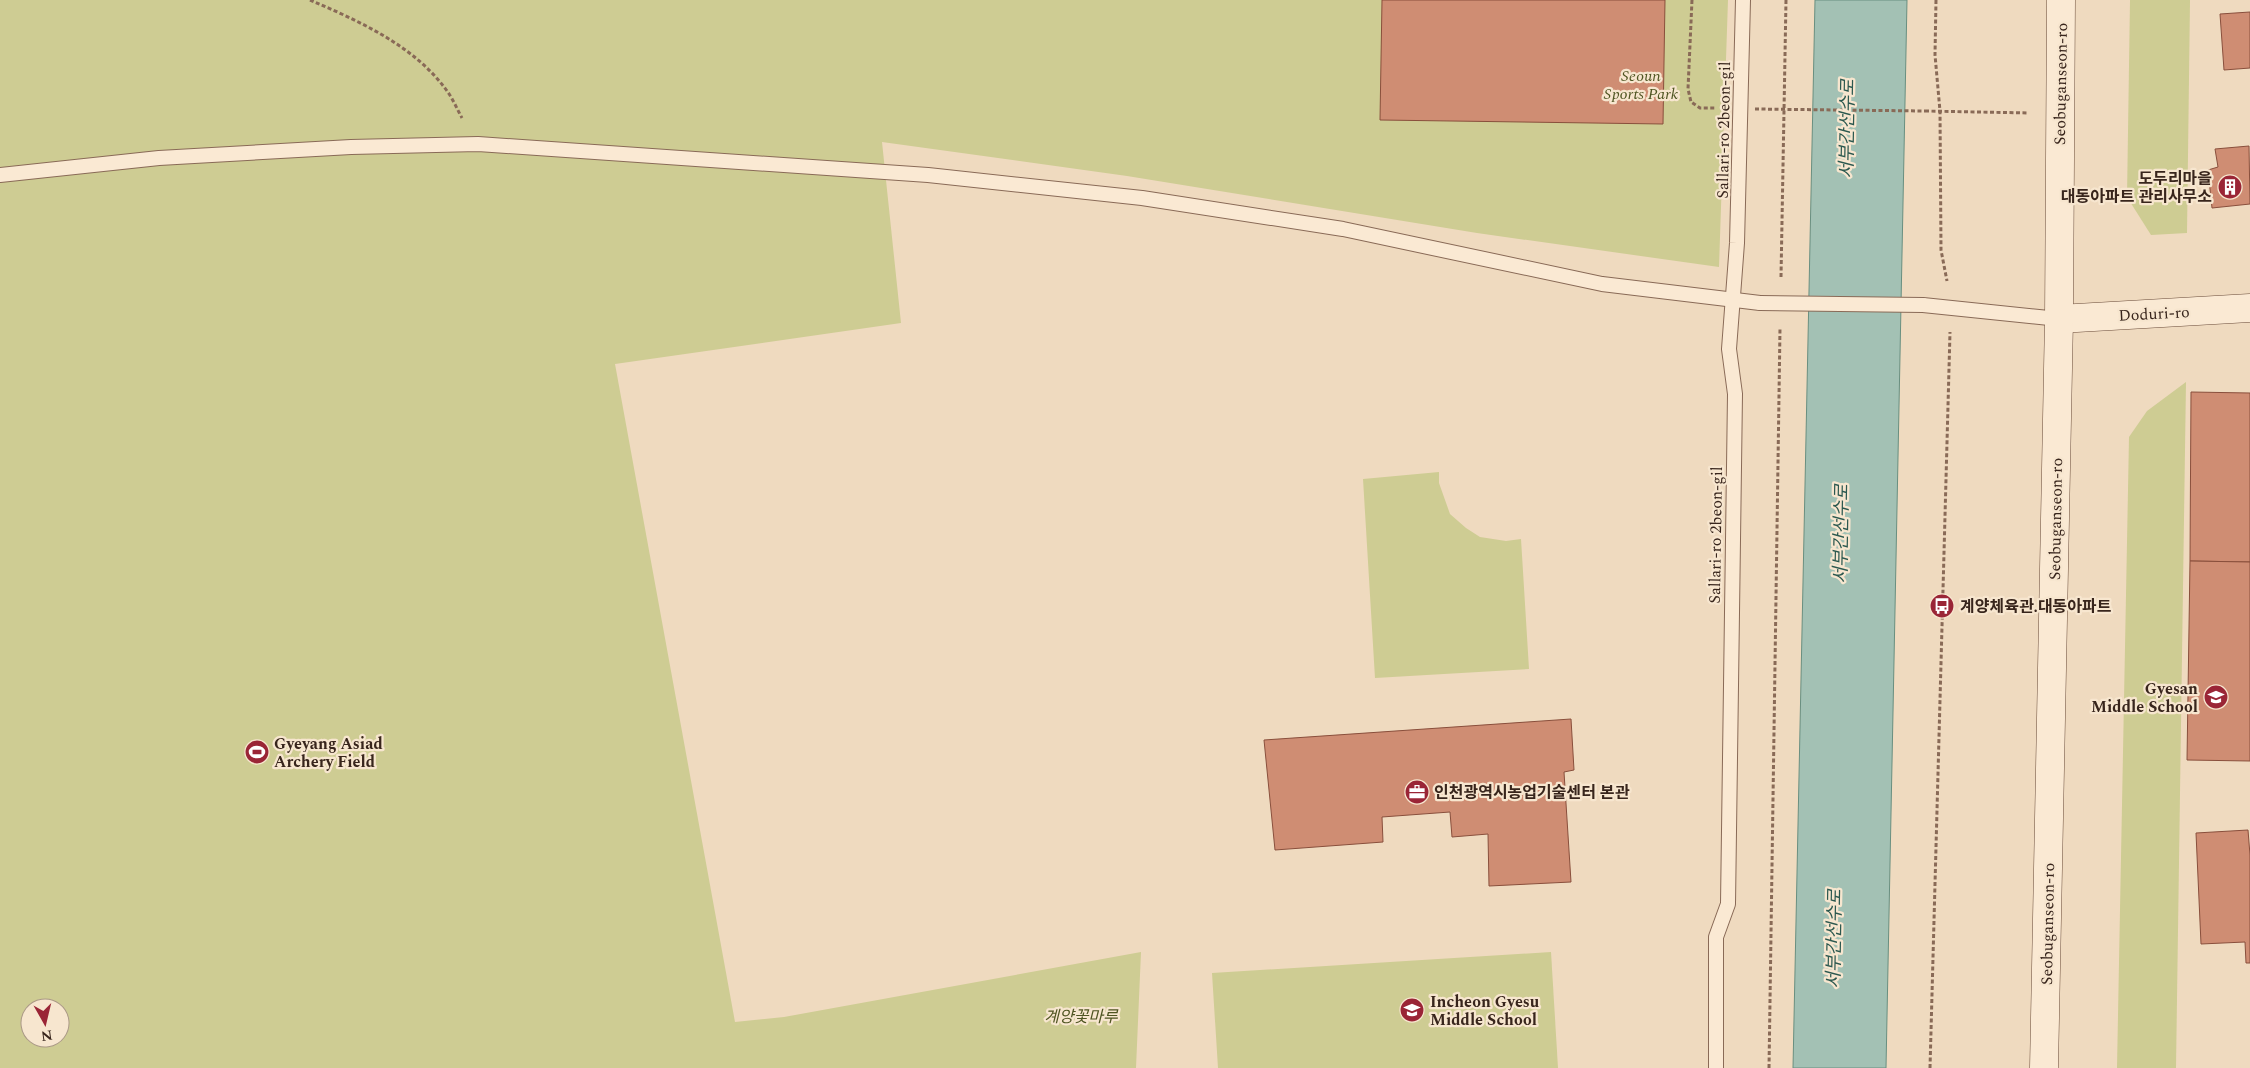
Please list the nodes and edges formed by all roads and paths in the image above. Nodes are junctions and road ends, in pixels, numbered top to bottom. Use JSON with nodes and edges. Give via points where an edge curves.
{"nodes":[{"id":1,"x":310,"y":0,"type":"edge"},
{"id":2,"x":1692,"y":0,"type":"edge"},
{"id":3,"x":1743,"y":0,"type":"edge"},
{"id":4,"x":1786,"y":0,"type":"edge"},
{"id":5,"x":1936,"y":0,"type":"edge"},
{"id":6,"x":2061,"y":0,"type":"edge"},
{"id":7,"x":1741,"y":108,"type":"junction"},
{"id":8,"x":1755,"y":109,"type":"dead end"},
{"id":9,"x":1940,"y":111,"type":"junction"},
{"id":10,"x":2059,"y":113,"type":"junction"},
{"id":11,"x":478,"y":144,"type":"junction"},
{"id":12,"x":0,"y":175,"type":"edge"},
{"id":13,"x":1781,"y":280,"type":"dead end"},
{"id":14,"x":1732,"y":301,"type":"junction"},
{"id":15,"x":1952,"y":308,"type":"junction"},
{"id":16,"x":2250,"y":308,"type":"edge"},
{"id":17,"x":2059,"y":318,"type":"junction"},
{"id":18,"x":1781,"y":319,"type":"dead end"},
{"id":19,"x":1716,"y":1068,"type":"edge"},
{"id":20,"x":1769,"y":1068,"type":"edge"},
{"id":21,"x":1930,"y":1068,"type":"edge"},
{"id":22,"x":2044,"y":1068,"type":"edge"}],
"edges":[{"from":1,"to":11,"type":"path","via":[[358,21],[418,60],[446,90]]},
{"from":2,"to":7,"type":"path","via":[[1688,89],[1691,102],[1700,108]]},
{"from":3,"to":7,"type":"lane","name":"Sallari-ro 2beon-gil"},
{"from":4,"to":13,"type":"path"},
{"from":5,"to":9,"type":"path","via":[[1935,55]]},
{"from":6,"to":10,"type":"main road","name":"Seobuganseon-ro"},
{"from":7,"to":14,"type":"lane","name":"Sallari-ro 2beon-gil"},
{"from":8,"to":9,"type":"path","bridge":true},
{"from":9,"to":10,"type":"path"},
{"from":9,"to":15,"type":"path","via":[[1941,250]]},
{"from":10,"to":17,"type":"main road","name":"Seobuganseon-ro"},
{"from":11,"to":12,"type":"lane","via":[[351,147],[159,158]]},
{"from":11,"to":14,"type":"lane","via":[[928,175],[1142,198],[1343,229],[1602,284]]},
{"from":14,"to":15,"type":"lane","bridge":true},
{"from":14,"to":19,"type":"lane","name":"Sallari-ro 2beon-gil","via":[[1729,349],[1735,394],[1728,904],[1716,937]]},
{"from":15,"to":17,"type":"lane"},
{"from":15,"to":21,"type":"path","via":[[1948,359]]},
{"from":16,"to":17,"type":"main road","name":"Doduri-ro"},
{"from":17,"to":22,"type":"main road","name":"Seobuganseon-ro"},
{"from":18,"to":20,"type":"path"}]}
